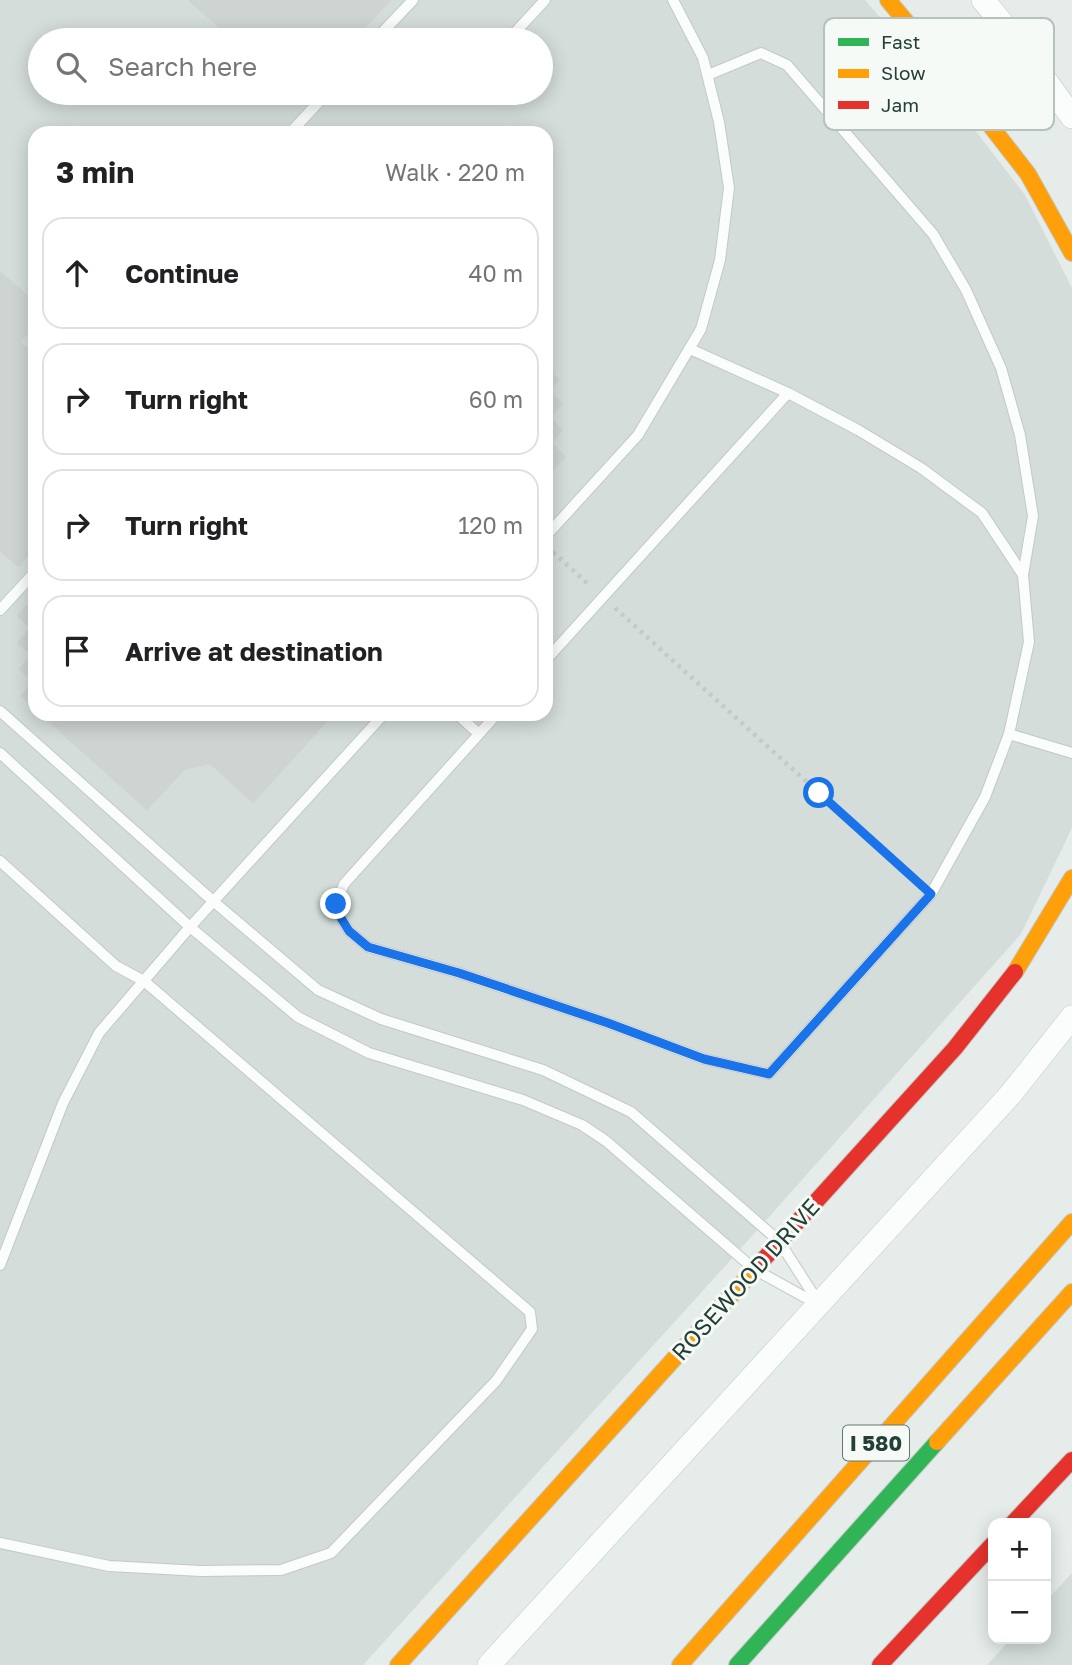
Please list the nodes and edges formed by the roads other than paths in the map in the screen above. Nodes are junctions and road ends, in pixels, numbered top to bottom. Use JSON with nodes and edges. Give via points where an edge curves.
{"nodes":[{"id":1,"x":413,"y":0,"type":"edge"},
{"id":2,"x":545,"y":0,"type":"edge"},
{"id":3,"x":673,"y":0,"type":"edge"},
{"id":4,"x":888,"y":0,"type":"edge"},
{"id":5,"x":984,"y":0,"type":"edge"},
{"id":6,"x":903,"y":18,"type":"edge"},
{"id":7,"x":998,"y":18,"type":"edge"},
{"id":8,"x":386,"y":28,"type":"edge"},
{"id":9,"x":519,"y":28,"type":"edge"},
{"id":10,"x":708,"y":75,"type":"junction"},
{"id":11,"x":1054,"y":93,"type":"edge"},
{"id":12,"x":316,"y":105,"type":"edge"},
{"id":13,"x":824,"y":108,"type":"edge"},
{"id":14,"x":1072,"y":117,"type":"edge"},
{"id":15,"x":296,"y":126,"type":"edge"},
{"id":16,"x":843,"y":130,"type":"edge"},
{"id":17,"x":994,"y":130,"type":"edge"},
{"id":18,"x":1057,"y":226,"type":"junction"},
{"id":19,"x":1072,"y":234,"type":"edge"},
{"id":20,"x":1072,"y":253,"type":"edge"},
{"id":21,"x":690,"y":349,"type":"junction"},
{"id":22,"x":788,"y":393,"type":"junction"},
{"id":23,"x":553,"y":528,"type":"edge"},
{"id":24,"x":1023,"y":575,"type":"junction"},
{"id":25,"x":28,"y":580,"type":"edge"},
{"id":26,"x":0,"y":610,"type":"edge"},
{"id":27,"x":553,"y":652,"type":"edge"},
{"id":28,"x":0,"y":711,"type":"edge"},
{"id":29,"x":378,"y":721,"type":"edge"},
{"id":30,"x":465,"y":721,"type":"edge"},
{"id":31,"x":491,"y":721,"type":"edge"},
{"id":32,"x":479,"y":734,"type":"junction"},
{"id":33,"x":1009,"y":734,"type":"junction"},
{"id":34,"x":0,"y":753,"type":"edge"},
{"id":35,"x":1072,"y":753,"type":"edge"},
{"id":36,"x":0,"y":861,"type":"edge"},
{"id":37,"x":1072,"y":878,"type":"edge"},
{"id":38,"x":213,"y":901,"type":"junction"},
{"id":39,"x":190,"y":927,"type":"junction"},
{"id":40,"x":144,"y":981,"type":"junction"},
{"id":41,"x":1072,"y":1017,"type":"edge"},
{"id":42,"x":1072,"y":1222,"type":"edge"},
{"id":43,"x":779,"y":1241,"type":"junction"},
{"id":44,"x":0,"y":1265,"type":"edge"},
{"id":45,"x":754,"y":1269,"type":"junction"},
{"id":46,"x":1072,"y":1292,"type":"edge"},
{"id":47,"x":820,"y":1305,"type":"junction"},
{"id":48,"x":1072,"y":1460,"type":"edge"},
{"id":49,"x":1018,"y":1518,"type":"edge"},
{"id":50,"x":0,"y":1543,"type":"edge"},
{"id":51,"x":988,"y":1549,"type":"edge"},
{"id":52,"x":398,"y":1665,"type":"edge"},
{"id":53,"x":489,"y":1665,"type":"edge"},
{"id":54,"x":680,"y":1665,"type":"edge"},
{"id":55,"x":737,"y":1665,"type":"edge"},
{"id":56,"x":880,"y":1665,"type":"edge"}],
"edges":[{"from":1,"to":8,"type":"lane"},
{"from":2,"to":9,"type":"lane"},
{"from":3,"to":10,"type":"lane"},
{"from":4,"to":6,"type":"main road"},
{"from":5,"to":7,"type":"street"},
{"from":10,"to":13,"type":"lane","via":[[761,53],[787,65]]},
{"from":10,"to":21,"type":"lane","via":[[729,188],[720,260],[701,329]]},
{"from":11,"to":14,"type":"street"},
{"from":12,"to":15,"type":"lane"},
{"from":16,"to":24,"type":"lane","via":[[933,234],[966,290],[1001,369],[1020,435],[1033,516]]},
{"from":17,"to":18,"type":"main road","via":[[1028,174]]},
{"from":18,"to":19,"type":"lane"},
{"from":18,"to":20,"type":"main road"},
{"from":21,"to":22,"type":"lane"},
{"from":21,"to":23,"type":"lane","via":[[638,435]]},
{"from":22,"to":24,"type":"lane","via":[[858,429],[982,513]]},
{"from":22,"to":27,"type":"lane"},
{"from":24,"to":33,"type":"lane","via":[[1028,642]]},
{"from":25,"to":26,"type":"lane"},
{"from":28,"to":38,"type":"lane"},
{"from":29,"to":38,"type":"lane"},
{"from":30,"to":32,"type":"lane"},
{"from":31,"to":32,"type":"lane"},
{"from":32,"to":33,"type":"lane","via":[[344,884],[336,904],[349,931],[368,947],[459,973],[704,1059],[769,1074],[931,894],[985,797]]},
{"from":33,"to":35,"type":"lane"},
{"from":34,"to":39,"type":"lane"},
{"from":36,"to":40,"type":"lane","via":[[116,966]]},
{"from":37,"to":43,"type":"main road","name":"ROSEWOOD DRIVE","via":[[1021,964],[955,1048]]},
{"from":38,"to":39,"type":"lane"},
{"from":38,"to":43,"type":"lane","via":[[318,990],[381,1019],[543,1070],[631,1112]]},
{"from":39,"to":40,"type":"lane"},
{"from":39,"to":45,"type":"lane","via":[[298,1017],[369,1053],[523,1100],[582,1125]]},
{"from":40,"to":44,"type":"lane","via":[[99,1033],[69,1092]]},
{"from":40,"to":50,"type":"lane","via":[[530,1312],[533,1329],[496,1381],[331,1553],[281,1570],[201,1571],[109,1566]]},
{"from":41,"to":47,"type":"street","via":[[1010,1095]]},
{"from":42,"to":54,"type":"main road","number":"I 580"},
{"from":43,"to":45,"type":"main road","name":"ROSEWOOD DRIVE"},
{"from":43,"to":47,"type":"lane"},
{"from":45,"to":47,"type":"lane"},
{"from":45,"to":52,"type":"main road","name":"ROSEWOOD DRIVE"},
{"from":46,"to":55,"type":"main road","number":"I 580"},
{"from":47,"to":53,"type":"street"},
{"from":48,"to":49,"type":"main road"},
{"from":51,"to":56,"type":"main road"}]}
